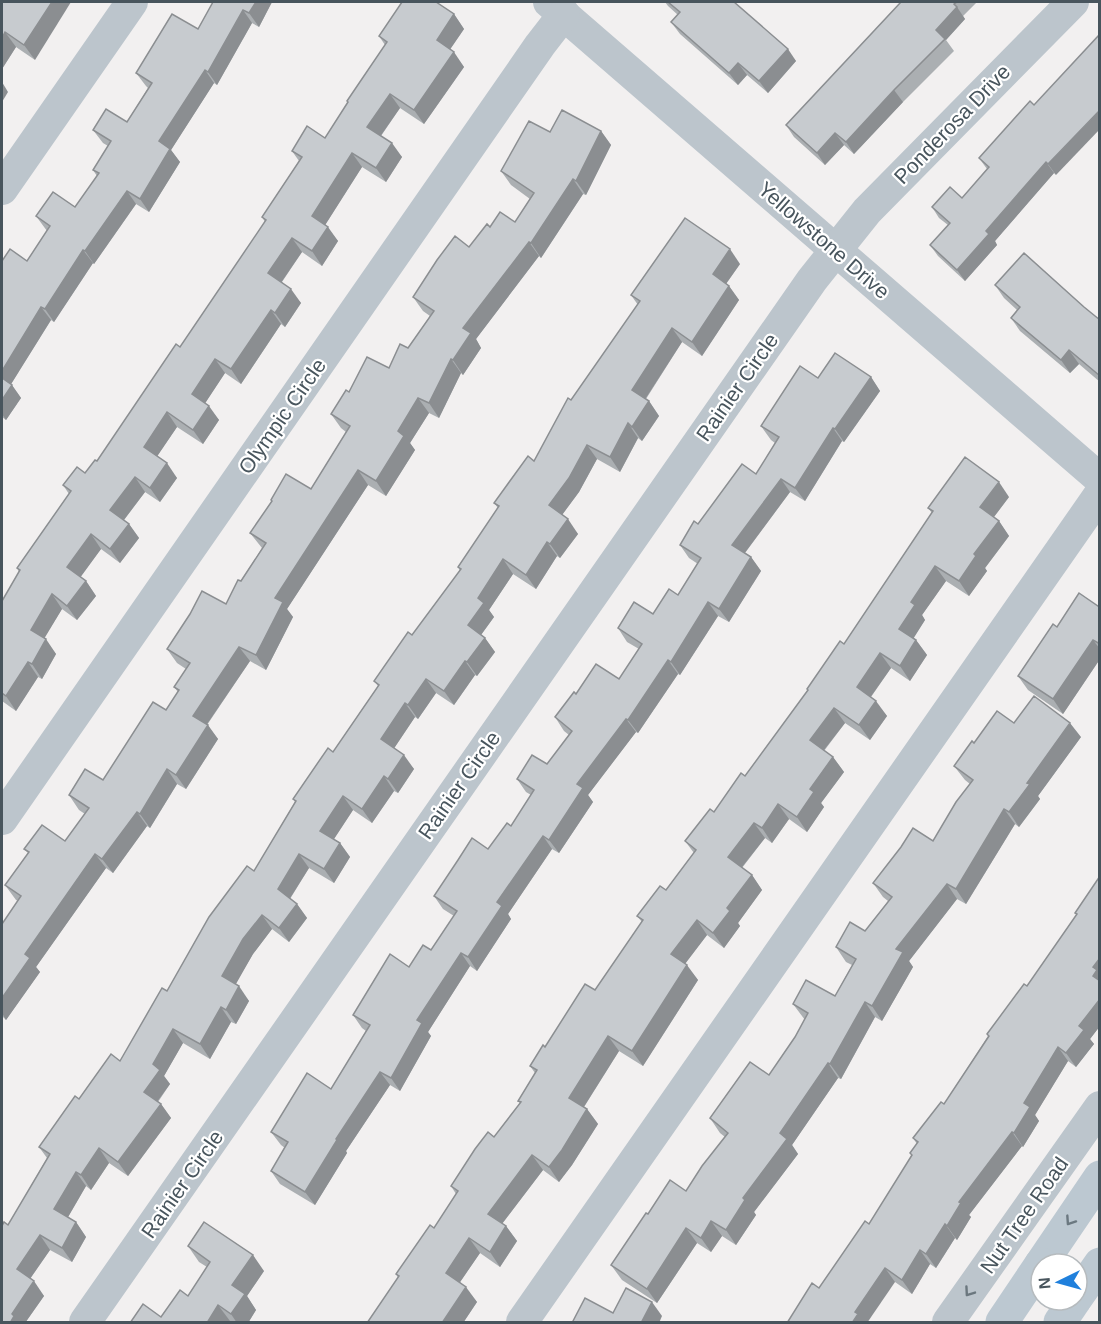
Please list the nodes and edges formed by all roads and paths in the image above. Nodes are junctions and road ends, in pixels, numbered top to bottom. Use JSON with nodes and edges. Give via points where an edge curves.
{"nodes":[{"id":1,"x":132,"y":2,"type":"edge"},
{"id":2,"x":1073,"y":2,"type":"edge"},
{"id":3,"x":556,"y":8,"type":"edge"},
{"id":4,"x":2,"y":189,"type":"edge"},
{"id":5,"x":835,"y":250,"type":"junction"},
{"id":6,"x":1100,"y":479,"type":"edge"},
{"id":7,"x":1100,"y":494,"type":"edge"},
{"id":8,"x":2,"y":819,"type":"edge"},
{"id":9,"x":1100,"y":1107,"type":"edge"},
{"id":10,"x":1100,"y":1177,"type":"edge"},
{"id":11,"x":1049,"y":1252,"type":"edge"},
{"id":12,"x":1100,"y":1264,"type":"edge"},
{"id":13,"x":1089,"y":1280,"type":"edge"},
{"id":14,"x":1029,"y":1282,"type":"edge"},
{"id":15,"x":85,"y":1323,"type":"edge"},
{"id":16,"x":522,"y":1323,"type":"edge"},
{"id":17,"x":948,"y":1323,"type":"edge"},
{"id":18,"x":1002,"y":1323,"type":"edge"}],
"edges":[{"from":1,"to":4,"type":"street"},
{"from":2,"to":5,"type":"street","name":"Ponderosa Drive","via":[[867,211]]},
{"from":3,"to":5,"type":"street","name":"Yellowstone Drive"},
{"from":3,"to":8,"type":"street","name":"Olympic Circle","via":[[533,55]]},
{"from":5,"to":6,"type":"street","name":"Yellowstone Drive"},
{"from":5,"to":15,"type":"street","name":"Rainier Circle"},
{"from":7,"to":16,"type":"street"},
{"from":9,"to":17,"type":"street","name":"Nut Tree Road","one_way":true},
{"from":10,"to":11,"type":"main road","name":"Nut Tree Road","one_way":true},
{"from":12,"to":13,"type":"main road"},
{"from":14,"to":18,"type":"main road","name":"Nut Tree Road"}]}
